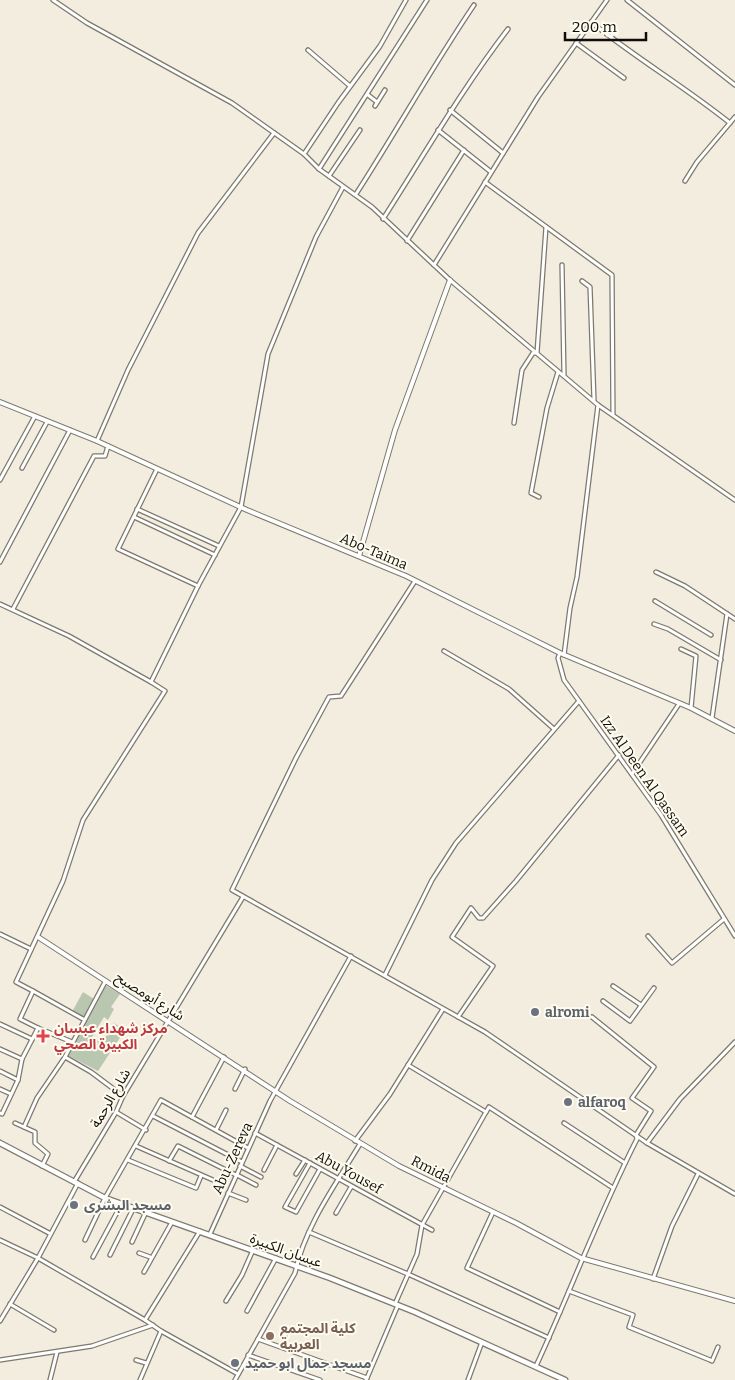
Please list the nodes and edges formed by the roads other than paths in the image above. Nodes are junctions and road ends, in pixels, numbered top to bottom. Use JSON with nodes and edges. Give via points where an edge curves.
{"nodes":[{"id":1,"x":53,"y":0,"type":"edge"},
{"id":2,"x":406,"y":0,"type":"edge"},
{"id":3,"x":427,"y":0,"type":"edge"},
{"id":4,"x":607,"y":0,"type":"edge"},
{"id":5,"x":627,"y":0,"type":"edge"},
{"id":6,"x":474,"y":5,"type":"dead end"},
{"id":7,"x":591,"y":22,"type":"junction"},
{"id":8,"x":508,"y":29,"type":"dead end"},
{"id":9,"x":576,"y":43,"type":"junction"},
{"id":10,"x":308,"y":50,"type":"dead end"},
{"id":11,"x":624,"y":78,"type":"dead end"},
{"id":12,"x":735,"y":84,"type":"edge"},
{"id":13,"x":350,"y":86,"type":"junction"},
{"id":14,"x":385,"y":90,"type":"dead end"},
{"id":15,"x":368,"y":96,"type":"junction"},
{"id":16,"x":450,"y":110,"type":"junction"},
{"id":17,"x":735,"y":117,"type":"edge"},
{"id":18,"x":730,"y":122,"type":"junction"},
{"id":19,"x":360,"y":130,"type":"dead end"},
{"id":20,"x":438,"y":130,"type":"junction"},
{"id":21,"x":274,"y":133,"type":"junction"},
{"id":22,"x":464,"y":150,"type":"junction"},
{"id":23,"x":504,"y":153,"type":"junction"},
{"id":24,"x":304,"y":154,"type":"junction"},
{"id":25,"x":319,"y":169,"type":"junction"},
{"id":26,"x":491,"y":172,"type":"junction"},
{"id":27,"x":329,"y":176,"type":"junction"},
{"id":28,"x":686,"y":181,"type":"dead end"},
{"id":29,"x":485,"y":182,"type":"junction"},
{"id":30,"x":343,"y":187,"type":"junction"},
{"id":31,"x":356,"y":194,"type":"junction"},
{"id":32,"x":383,"y":219,"type":"junction"},
{"id":33,"x":546,"y":227,"type":"junction"},
{"id":34,"x":407,"y":242,"type":"junction"},
{"id":35,"x":434,"y":265,"type":"junction"},
{"id":36,"x":562,"y":265,"type":"dead end"},
{"id":37,"x":450,"y":280,"type":"junction"},
{"id":38,"x":582,"y":281,"type":"dead end"},
{"id":39,"x":537,"y":353,"type":"junction"},
{"id":40,"x":558,"y":372,"type":"junction"},
{"id":41,"x":564,"y":376,"type":"junction"},
{"id":42,"x":594,"y":401,"type":"junction"},
{"id":43,"x":0,"y":402,"type":"edge"},
{"id":44,"x":598,"y":405,"type":"junction"},
{"id":45,"x":612,"y":415,"type":"junction"},
{"id":46,"x":35,"y":416,"type":"junction"},
{"id":47,"x":47,"y":422,"type":"junction"},
{"id":48,"x":514,"y":423,"type":"dead end"},
{"id":49,"x":70,"y":430,"type":"junction"},
{"id":50,"x":97,"y":441,"type":"junction"},
{"id":51,"x":108,"y":446,"type":"junction"},
{"id":52,"x":22,"y":468,"type":"dead end"},
{"id":53,"x":157,"y":469,"type":"junction"},
{"id":54,"x":0,"y":480,"type":"edge"},
{"id":55,"x":539,"y":497,"type":"dead end"},
{"id":56,"x":735,"y":500,"type":"edge"},
{"id":57,"x":241,"y":507,"type":"junction"},
{"id":58,"x":138,"y":509,"type":"junction"},
{"id":59,"x":134,"y":517,"type":"junction"},
{"id":60,"x":219,"y":546,"type":"junction"},
{"id":61,"x":215,"y":555,"type":"junction"},
{"id":62,"x":359,"y":556,"type":"junction"},
{"id":63,"x":0,"y":562,"type":"edge"},
{"id":64,"x":656,"y":572,"type":"dead end"},
{"id":65,"x":415,"y":581,"type":"junction"},
{"id":66,"x":198,"y":586,"type":"junction"},
{"id":67,"x":655,"y":601,"type":"dead end"},
{"id":68,"x":0,"y":604,"type":"edge"},
{"id":69,"x":13,"y":609,"type":"junction"},
{"id":70,"x":728,"y":614,"type":"junction"},
{"id":71,"x":735,"y":618,"type":"edge"},
{"id":72,"x":654,"y":624,"type":"dead end"},
{"id":73,"x":711,"y":635,"type":"dead end"},
{"id":74,"x":681,"y":649,"type":"dead end"},
{"id":75,"x":444,"y":651,"type":"dead end"},
{"id":76,"x":562,"y":654,"type":"junction"},
{"id":77,"x":721,"y":660,"type":"junction"},
{"id":78,"x":152,"y":682,"type":"junction"},
{"id":79,"x":579,"y":701,"type":"junction"},
{"id":80,"x":679,"y":704,"type":"junction"},
{"id":81,"x":691,"y":708,"type":"junction"},
{"id":82,"x":712,"y":718,"type":"junction"},
{"id":83,"x":554,"y":729,"type":"junction"},
{"id":84,"x":735,"y":731,"type":"edge"},
{"id":85,"x":619,"y":755,"type":"junction"},
{"id":86,"x":632,"y":774,"type":"junction"},
{"id":87,"x":243,"y":897,"type":"junction"},
{"id":88,"x":724,"y":919,"type":"junction"},
{"id":89,"x":0,"y":934,"type":"edge"},
{"id":90,"x":38,"y":936,"type":"junction"},
{"id":91,"x":648,"y":936,"type":"dead end"},
{"id":92,"x":735,"y":936,"type":"edge"},
{"id":93,"x":31,"y":949,"type":"junction"},
{"id":94,"x":351,"y":956,"type":"junction"},
{"id":95,"x":385,"y":976,"type":"junction"},
{"id":96,"x":105,"y":982,"type":"junction"},
{"id":97,"x":613,"y":986,"type":"dead end"},
{"id":98,"x":654,"y":988,"type":"dead end"},
{"id":99,"x":33,"y":991,"type":"junction"},
{"id":100,"x":603,"y":1001,"type":"dead end"},
{"id":101,"x":641,"y":1006,"type":"junction"},
{"id":102,"x":443,"y":1009,"type":"junction"},
{"id":103,"x":458,"y":1017,"type":"junction"},
{"id":104,"x":592,"y":1017,"type":"dead end"},
{"id":105,"x":83,"y":1020,"type":"junction"},
{"id":106,"x":170,"y":1021,"type":"junction"},
{"id":107,"x":0,"y":1024,"type":"edge"},
{"id":108,"x":38,"y":1028,"type":"junction"},
{"id":109,"x":32,"y":1039,"type":"junction"},
{"id":110,"x":72,"y":1042,"type":"junction"},
{"id":111,"x":735,"y":1042,"type":"edge"},
{"id":112,"x":0,"y":1049,"type":"edge"},
{"id":113,"x":65,"y":1057,"type":"junction"},
{"id":114,"x":224,"y":1057,"type":"junction"},
{"id":115,"x":22,"y":1059,"type":"junction"},
{"id":116,"x":408,"y":1066,"type":"junction"},
{"id":117,"x":245,"y":1069,"type":"junction"},
{"id":118,"x":0,"y":1072,"type":"edge"},
{"id":119,"x":18,"y":1080,"type":"junction"},
{"id":120,"x":0,"y":1089,"type":"edge"},
{"id":121,"x":235,"y":1089,"type":"dead end"},
{"id":122,"x":276,"y":1091,"type":"junction"},
{"id":123,"x":11,"y":1094,"type":"junction"},
{"id":124,"x":123,"y":1096,"type":"junction"},
{"id":125,"x":226,"y":1110,"type":"dead end"},
{"id":126,"x":116,"y":1112,"type":"junction"},
{"id":127,"x":486,"y":1112,"type":"junction"},
{"id":128,"x":0,"y":1114,"type":"edge"},
{"id":129,"x":153,"y":1116,"type":"junction"},
{"id":130,"x":192,"y":1117,"type":"junction"},
{"id":131,"x":15,"y":1122,"type":"dead end"},
{"id":132,"x":564,"y":1123,"type":"dead end"},
{"id":133,"x":24,"y":1127,"type":"junction"},
{"id":134,"x":146,"y":1130,"type":"junction"},
{"id":135,"x":216,"y":1130,"type":"junction"},
{"id":136,"x":255,"y":1133,"type":"junction"},
{"id":137,"x":636,"y":1135,"type":"junction"},
{"id":138,"x":355,"y":1140,"type":"junction"},
{"id":139,"x":0,"y":1143,"type":"edge"},
{"id":140,"x":647,"y":1143,"type":"junction"},
{"id":141,"x":360,"y":1144,"type":"junction"},
{"id":142,"x":277,"y":1145,"type":"junction"},
{"id":143,"x":136,"y":1146,"type":"junction"},
{"id":144,"x":248,"y":1148,"type":"junction"},
{"id":145,"x":128,"y":1160,"type":"junction"},
{"id":146,"x":305,"y":1160,"type":"junction"},
{"id":147,"x":169,"y":1162,"type":"junction"},
{"id":148,"x":242,"y":1162,"type":"junction"},
{"id":149,"x":310,"y":1163,"type":"junction"},
{"id":150,"x":625,"y":1163,"type":"junction"},
{"id":151,"x":42,"y":1166,"type":"junction"},
{"id":152,"x":240,"y":1166,"type":"junction"},
{"id":153,"x":320,"y":1169,"type":"junction"},
{"id":154,"x":264,"y":1170,"type":"dead end"},
{"id":155,"x":296,"y":1174,"type":"dead end"},
{"id":156,"x":698,"y":1174,"type":"junction"},
{"id":157,"x":236,"y":1175,"type":"junction"},
{"id":158,"x":201,"y":1176,"type":"junction"},
{"id":159,"x":261,"y":1177,"type":"dead end"},
{"id":160,"x":213,"y":1180,"type":"dead end"},
{"id":161,"x":338,"y":1180,"type":"junction"},
{"id":162,"x":76,"y":1182,"type":"junction"},
{"id":163,"x":256,"y":1185,"type":"dead end"},
{"id":164,"x":352,"y":1187,"type":"junction"},
{"id":165,"x":442,"y":1188,"type":"junction"},
{"id":166,"x":613,"y":1188,"type":"junction"},
{"id":167,"x":228,"y":1193,"type":"junction"},
{"id":168,"x":735,"y":1194,"type":"edge"},
{"id":169,"x":105,"y":1198,"type":"junction"},
{"id":170,"x":246,"y":1200,"type":"dead end"},
{"id":171,"x":121,"y":1204,"type":"junction"},
{"id":172,"x":0,"y":1206,"type":"edge"},
{"id":173,"x":133,"y":1209,"type":"junction"},
{"id":174,"x":493,"y":1212,"type":"junction"},
{"id":175,"x":336,"y":1213,"type":"dead end"},
{"id":176,"x":145,"y":1214,"type":"junction"},
{"id":177,"x":172,"y":1222,"type":"junction"},
{"id":178,"x":422,"y":1225,"type":"junction"},
{"id":179,"x":432,"y":1230,"type":"dead end"},
{"id":180,"x":200,"y":1231,"type":"junction"},
{"id":181,"x":309,"y":1232,"type":"junction"},
{"id":182,"x":50,"y":1233,"type":"junction"},
{"id":183,"x":210,"y":1234,"type":"junction"},
{"id":184,"x":0,"y":1240,"type":"edge"},
{"id":185,"x":85,"y":1240,"type":"dead end"},
{"id":186,"x":132,"y":1242,"type":"dead end"},
{"id":187,"x":253,"y":1250,"type":"junction"},
{"id":188,"x":140,"y":1253,"type":"dead end"},
{"id":189,"x":110,"y":1255,"type":"dead end"},
{"id":190,"x":93,"y":1257,"type":"dead end"},
{"id":191,"x":38,"y":1258,"type":"junction"},
{"id":192,"x":150,"y":1258,"type":"junction"},
{"id":193,"x":276,"y":1258,"type":"junction"},
{"id":194,"x":582,"y":1258,"type":"junction"},
{"id":195,"x":296,"y":1266,"type":"junction"},
{"id":196,"x":144,"y":1272,"type":"dead end"},
{"id":197,"x":408,"y":1274,"type":"junction"},
{"id":198,"x":653,"y":1280,"type":"junction"},
{"id":199,"x":569,"y":1291,"type":"junction"},
{"id":200,"x":226,"y":1301,"type":"dead end"},
{"id":201,"x":735,"y":1301,"type":"edge"},
{"id":202,"x":10,"y":1304,"type":"junction"},
{"id":203,"x":396,"y":1304,"type":"junction"},
{"id":204,"x":247,"y":1311,"type":"dead end"},
{"id":205,"x":560,"y":1312,"type":"junction"},
{"id":206,"x":0,"y":1320,"type":"edge"},
{"id":207,"x":145,"y":1320,"type":"junction"},
{"id":208,"x":153,"y":1325,"type":"junction"},
{"id":209,"x":54,"y":1330,"type":"dead end"},
{"id":210,"x":161,"y":1331,"type":"junction"},
{"id":211,"x":549,"y":1338,"type":"junction"},
{"id":212,"x":258,"y":1339,"type":"junction"},
{"id":213,"x":482,"y":1342,"type":"junction"},
{"id":214,"x":718,"y":1347,"type":"dead end"},
{"id":215,"x":57,"y":1352,"type":"junction"},
{"id":216,"x":248,"y":1355,"type":"junction"},
{"id":217,"x":0,"y":1360,"type":"edge"},
{"id":218,"x":136,"y":1360,"type":"dead end"},
{"id":219,"x":146,"y":1363,"type":"junction"},
{"id":220,"x":536,"y":1366,"type":"junction"},
{"id":221,"x":238,"y":1374,"type":"junction"},
{"id":222,"x":366,"y":1379,"type":"edge"},
{"id":223,"x":50,"y":1380,"type":"edge"},
{"id":224,"x":140,"y":1380,"type":"edge"},
{"id":225,"x":235,"y":1380,"type":"edge"},
{"id":226,"x":320,"y":1380,"type":"edge"},
{"id":227,"x":468,"y":1380,"type":"edge"},
{"id":228,"x":565,"y":1380,"type":"edge"}],
"edges":[{"from":1,"to":21,"type":"street","via":[[87,23],[232,103]]},
{"from":2,"to":13,"type":"street","via":[[380,46]]},
{"from":3,"to":15,"type":"street"},
{"from":4,"to":7,"type":"street"},
{"from":5,"to":12,"type":"street"},
{"from":6,"to":31,"type":"street"},
{"from":7,"to":9,"type":"street"},
{"from":7,"to":18,"type":"street"},
{"from":8,"to":16,"type":"street"},
{"from":9,"to":11,"type":"street"},
{"from":9,"to":23,"type":"street"},
{"from":10,"to":13,"type":"street"},
{"from":13,"to":24,"type":"street"},
{"from":14,"to":15,"type":"street","via":[[376,104]]},
{"from":15,"to":25,"type":"street"},
{"from":16,"to":20,"type":"street"},
{"from":16,"to":23,"type":"street"},
{"from":17,"to":18,"type":"street"},
{"from":18,"to":28,"type":"street","via":[[697,162]]},
{"from":19,"to":27,"type":"street"},
{"from":20,"to":22,"type":"street"},
{"from":20,"to":32,"type":"street"},
{"from":21,"to":24,"type":"street"},
{"from":21,"to":50,"type":"street","via":[[198,233],[128,370]]},
{"from":22,"to":26,"type":"street"},
{"from":22,"to":34,"type":"street"},
{"from":23,"to":26,"type":"street"},
{"from":24,"to":25,"type":"street"},
{"from":25,"to":27,"type":"street"},
{"from":26,"to":29,"type":"street"},
{"from":27,"to":30,"type":"street"},
{"from":29,"to":33,"type":"street"},
{"from":29,"to":35,"type":"street"},
{"from":30,"to":31,"type":"street"},
{"from":30,"to":57,"type":"street","via":[[316,237],[268,354]]},
{"from":31,"to":32,"type":"street"},
{"from":32,"to":34,"type":"street"},
{"from":33,"to":39,"type":"street"},
{"from":33,"to":45,"type":"street","via":[[612,275]]},
{"from":34,"to":35,"type":"street"},
{"from":35,"to":37,"type":"street"},
{"from":36,"to":41,"type":"street"},
{"from":37,"to":39,"type":"street"},
{"from":37,"to":62,"type":"street","via":[[395,430]]},
{"from":38,"to":42,"type":"street","via":[[590,287]]},
{"from":39,"to":40,"type":"street"},
{"from":39,"to":48,"type":"street","via":[[533,353],[522,370]]},
{"from":40,"to":41,"type":"street"},
{"from":40,"to":55,"type":"street","via":[[547,408],[531,493]]},
{"from":41,"to":42,"type":"street"},
{"from":42,"to":44,"type":"street"},
{"from":43,"to":46,"type":"street","name":"Abo-Taima"},
{"from":44,"to":45,"type":"street"},
{"from":44,"to":76,"type":"street","name":"Izz Al Deen Al Qassam","via":[[577,577]]},
{"from":45,"to":56,"type":"street"},
{"from":46,"to":47,"type":"street","name":"Abo-Taima"},
{"from":46,"to":54,"type":"street"},
{"from":47,"to":49,"type":"street","name":"Abo-Taima"},
{"from":47,"to":52,"type":"street"},
{"from":49,"to":50,"type":"street","name":"Abo-Taima"},
{"from":49,"to":63,"type":"street"},
{"from":50,"to":51,"type":"street","name":"Abo-Taima"},
{"from":51,"to":53,"type":"street","name":"Abo-Taima"},
{"from":51,"to":69,"type":"street","via":[[105,456],[94,456]]},
{"from":53,"to":57,"type":"street","name":"Abo-Taima"},
{"from":53,"to":58,"type":"street"},
{"from":57,"to":60,"type":"street"},
{"from":57,"to":62,"type":"street","name":"Abo-Taima"},
{"from":58,"to":59,"type":"street"},
{"from":58,"to":60,"type":"street"},
{"from":59,"to":61,"type":"street"},
{"from":59,"to":66,"type":"street","via":[[118,548]]},
{"from":60,"to":61,"type":"street"},
{"from":61,"to":66,"type":"street"},
{"from":62,"to":65,"type":"street","name":"Abo-Taima"},
{"from":64,"to":70,"type":"street","via":[[685,586]]},
{"from":65,"to":76,"type":"street","name":"Abo-Taima"},
{"from":65,"to":87,"type":"street","via":[[341,696],[329,697],[321,710],[232,890]]},
{"from":66,"to":78,"type":"street"},
{"from":67,"to":73,"type":"street"},
{"from":68,"to":69,"type":"street"},
{"from":69,"to":78,"type":"street"},
{"from":70,"to":71,"type":"street"},
{"from":70,"to":77,"type":"street"},
{"from":72,"to":77,"type":"street"},
{"from":74,"to":81,"type":"street","via":[[696,656]]},
{"from":75,"to":83,"type":"street","via":[[509,689]]},
{"from":76,"to":79,"type":"street","name":"Izz Al Deen Al Qassam","via":[[558,658],[564,680]]},
{"from":76,"to":80,"type":"street","name":"Abo-Taima"},
{"from":77,"to":82,"type":"street"},
{"from":78,"to":90,"type":"street","via":[[165,691],[83,820],[63,881]]},
{"from":79,"to":83,"type":"street"},
{"from":79,"to":85,"type":"street","name":"Izz Al Deen Al Qassam"},
{"from":80,"to":81,"type":"street","name":"Abo-Taima"},
{"from":80,"to":86,"type":"street"},
{"from":81,"to":82,"type":"street","name":"Abo-Taima"},
{"from":82,"to":84,"type":"street","name":"Abo-Taima"},
{"from":83,"to":95,"type":"street","via":[[456,843],[432,880]]},
{"from":85,"to":86,"type":"street","name":"Izz Al Deen Al Qassam"},
{"from":85,"to":103,"type":"street","via":[[483,918],[471,908],[452,937],[492,966]]},
{"from":86,"to":88,"type":"street","name":"Izz Al Deen Al Qassam","via":[[661,815]]},
{"from":87,"to":94,"type":"street"},
{"from":87,"to":106,"type":"street","name":"شارع الرحمة"},
{"from":88,"to":91,"type":"street","via":[[672,964]]},
{"from":88,"to":92,"type":"street","name":"Izz Al Deen Al Qassam"},
{"from":89,"to":93,"type":"street"},
{"from":90,"to":93,"type":"street"},
{"from":90,"to":96,"type":"street","name":"شارع أبومصبح"},
{"from":93,"to":99,"type":"street","via":[[16,982]]},
{"from":94,"to":95,"type":"street"},
{"from":94,"to":122,"type":"street","name":"Abu-Zereva"},
{"from":95,"to":102,"type":"street"},
{"from":96,"to":105,"type":"street"},
{"from":96,"to":106,"type":"street","name":"شارع أبومصبح"},
{"from":97,"to":101,"type":"street"},
{"from":98,"to":101,"type":"street"},
{"from":99,"to":105,"type":"street"},
{"from":99,"to":108,"type":"street","via":[[20,1019]]},
{"from":100,"to":101,"type":"street","via":[[630,1021]]},
{"from":102,"to":103,"type":"street"},
{"from":102,"to":116,"type":"street"},
{"from":103,"to":137,"type":"street","via":[[517,1052]]},
{"from":104,"to":137,"type":"street","via":[[654,1067],[632,1098],[652,1111]]},
{"from":105,"to":110,"type":"street"},
{"from":106,"to":114,"type":"street","name":"شارع أبومصبح"},
{"from":106,"to":124,"type":"street","name":"شارع الرحمة"},
{"from":107,"to":109,"type":"street"},
{"from":108,"to":109,"type":"street"},
{"from":108,"to":110,"type":"street"},
{"from":109,"to":115,"type":"street"},
{"from":110,"to":113,"type":"street"},
{"from":111,"to":140,"type":"street","via":[[680,1099]]},
{"from":112,"to":115,"type":"street"},
{"from":113,"to":124,"type":"street"},
{"from":113,"to":133,"type":"street","via":[[37,1098]]},
{"from":114,"to":117,"type":"street","name":"شارع أبومصبح"},
{"from":114,"to":130,"type":"street"},
{"from":115,"to":119,"type":"street"},
{"from":116,"to":127,"type":"street"},
{"from":116,"to":138,"type":"street"},
{"from":117,"to":121,"type":"street"},
{"from":117,"to":122,"type":"street","name":"شارع أبومصبح"},
{"from":118,"to":119,"type":"street"},
{"from":119,"to":123,"type":"street"},
{"from":120,"to":123,"type":"street"},
{"from":122,"to":136,"type":"street","name":"Abu-Zereva"},
{"from":122,"to":138,"type":"street","name":"Rmida"},
{"from":123,"to":128,"type":"street"},
{"from":124,"to":126,"type":"street","name":"شارع الرحمة"},
{"from":125,"to":135,"type":"street"},
{"from":126,"to":134,"type":"street"},
{"from":126,"to":162,"type":"street","name":"شارع الرحمة"},
{"from":127,"to":165,"type":"street"},
{"from":127,"to":166,"type":"street","via":[[489,1107]]},
{"from":129,"to":130,"type":"street","via":[[161,1100]]},
{"from":129,"to":134,"type":"street"},
{"from":129,"to":148,"type":"street"},
{"from":130,"to":135,"type":"street"},
{"from":131,"to":133,"type":"street"},
{"from":132,"to":150,"type":"street"},
{"from":133,"to":151,"type":"street","via":[[35,1132],[35,1143],[48,1154]]},
{"from":134,"to":143,"type":"street"},
{"from":135,"to":144,"type":"street"},
{"from":136,"to":142,"type":"street","name":"Abu Yousef"},
{"from":136,"to":144,"type":"street","name":"Abu-Zereva"},
{"from":137,"to":140,"type":"street"},
{"from":137,"to":150,"type":"street"},
{"from":138,"to":141,"type":"street","name":"Rmida"},
{"from":139,"to":151,"type":"main road","name":"عبسان الكبيرة"},
{"from":140,"to":156,"type":"street"},
{"from":141,"to":161,"type":"street"},
{"from":141,"to":165,"type":"street","name":"Rmida"},
{"from":142,"to":146,"type":"street","name":"Abu Yousef"},
{"from":142,"to":154,"type":"street"},
{"from":143,"to":145,"type":"street"},
{"from":143,"to":147,"type":"street"},
{"from":144,"to":148,"type":"street","name":"Abu-Zereva"},
{"from":145,"to":158,"type":"street","via":[[196,1188]]},
{"from":145,"to":169,"type":"street"},
{"from":146,"to":149,"type":"street","name":"Abu Yousef"},
{"from":146,"to":155,"type":"street"},
{"from":147,"to":157,"type":"street","via":[[178,1146]]},
{"from":147,"to":158,"type":"street"},
{"from":148,"to":152,"type":"street","name":"Abu-Zereva"},
{"from":149,"to":153,"type":"street","name":"Abu Yousef"},
{"from":149,"to":153,"type":"street","via":[[286,1207],[296,1212]]},
{"from":150,"to":166,"type":"street"},
{"from":151,"to":162,"type":"main road","name":"عبسان الكبيرة"},
{"from":152,"to":157,"type":"street","name":"Abu-Zereva"},
{"from":152,"to":159,"type":"street"},
{"from":153,"to":161,"type":"street","name":"Abu Yousef"},
{"from":156,"to":168,"type":"street"},
{"from":156,"to":198,"type":"street","via":[[672,1226]]},
{"from":157,"to":163,"type":"street"},
{"from":157,"to":167,"type":"street","name":"Abu-Zereva"},
{"from":158,"to":160,"type":"street"},
{"from":161,"to":164,"type":"street","name":"Abu Yousef"},
{"from":161,"to":181,"type":"street"},
{"from":162,"to":169,"type":"main road","name":"عبسان الكبيرة"},
{"from":162,"to":182,"type":"street","name":"شارع الرحمة"},
{"from":164,"to":175,"type":"street"},
{"from":164,"to":178,"type":"street","name":"Abu Yousef"},
{"from":165,"to":174,"type":"street","name":"Rmida"},
{"from":165,"to":178,"type":"street"},
{"from":166,"to":194,"type":"street"},
{"from":167,"to":170,"type":"street"},
{"from":167,"to":183,"type":"street","name":"Abu-Zereva"},
{"from":169,"to":171,"type":"main road","name":"عبسان الكبيرة"},
{"from":169,"to":185,"type":"street"},
{"from":171,"to":173,"type":"main road","name":"عبسان الكبيرة"},
{"from":171,"to":190,"type":"street"},
{"from":172,"to":182,"type":"street"},
{"from":173,"to":176,"type":"main road","name":"عبسان الكبيرة"},
{"from":173,"to":189,"type":"street"},
{"from":174,"to":194,"type":"street","name":"Rmida"},
{"from":174,"to":205,"type":"street","via":[[466,1268]]},
{"from":176,"to":177,"type":"main road","name":"عبسان الكبيرة"},
{"from":176,"to":186,"type":"street"},
{"from":177,"to":180,"type":"main road","name":"عبسان الكبيرة"},
{"from":177,"to":192,"type":"street"},
{"from":178,"to":179,"type":"street","name":"Abu Yousef"},
{"from":178,"to":197,"type":"street","via":[[417,1254]]},
{"from":180,"to":183,"type":"main road","name":"عبسان الكبيرة"},
{"from":180,"to":207,"type":"street"},
{"from":181,"to":195,"type":"street"},
{"from":181,"to":197,"type":"street"},
{"from":182,"to":191,"type":"street","name":"شارع الرحمة"},
{"from":183,"to":187,"type":"main road","name":"عبسان الكبيرة"},
{"from":184,"to":191,"type":"street"},
{"from":187,"to":193,"type":"main road","name":"عبسان الكبيرة"},
{"from":187,"to":200,"type":"street"},
{"from":188,"to":192,"type":"street"},
{"from":191,"to":202,"type":"street","name":"شارع الرحمة"},
{"from":191,"to":207,"type":"street"},
{"from":192,"to":196,"type":"street"},
{"from":193,"to":195,"type":"main road","name":"عبسان الكبيرة"},
{"from":193,"to":204,"type":"street"},
{"from":194,"to":198,"type":"street","name":"Rmida"},
{"from":194,"to":199,"type":"street"},
{"from":195,"to":203,"type":"main road","name":"عبسان الكبيرة"},
{"from":195,"to":212,"type":"street"},
{"from":197,"to":203,"type":"street"},
{"from":197,"to":211,"type":"street"},
{"from":198,"to":201,"type":"street","name":"Rmida"},
{"from":199,"to":205,"type":"street"},
{"from":199,"to":214,"type":"street","via":[[633,1316],[629,1327],[712,1361]]},
{"from":202,"to":206,"type":"street","name":"شارع الرحمة"},
{"from":202,"to":209,"type":"street"},
{"from":203,"to":213,"type":"main road","name":"عبسان الكبيرة"},
{"from":203,"to":222,"type":"street"},
{"from":205,"to":211,"type":"street"},
{"from":207,"to":208,"type":"street"},
{"from":208,"to":210,"type":"street"},
{"from":208,"to":215,"type":"street","via":[[110,1342]]},
{"from":210,"to":219,"type":"street"},
{"from":210,"to":221,"type":"street"},
{"from":211,"to":220,"type":"street"},
{"from":212,"to":216,"type":"street"},
{"from":212,"to":222,"type":"street"},
{"from":213,"to":220,"type":"main road","name":"عبسان الكبيرة"},
{"from":213,"to":227,"type":"street"},
{"from":215,"to":217,"type":"street"},
{"from":215,"to":223,"type":"street"},
{"from":216,"to":221,"type":"street"},
{"from":216,"to":226,"type":"street"},
{"from":218,"to":219,"type":"street"},
{"from":219,"to":224,"type":"street"},
{"from":220,"to":228,"type":"main road","name":"عبسان الكبيرة"},
{"from":221,"to":225,"type":"street"}]}
